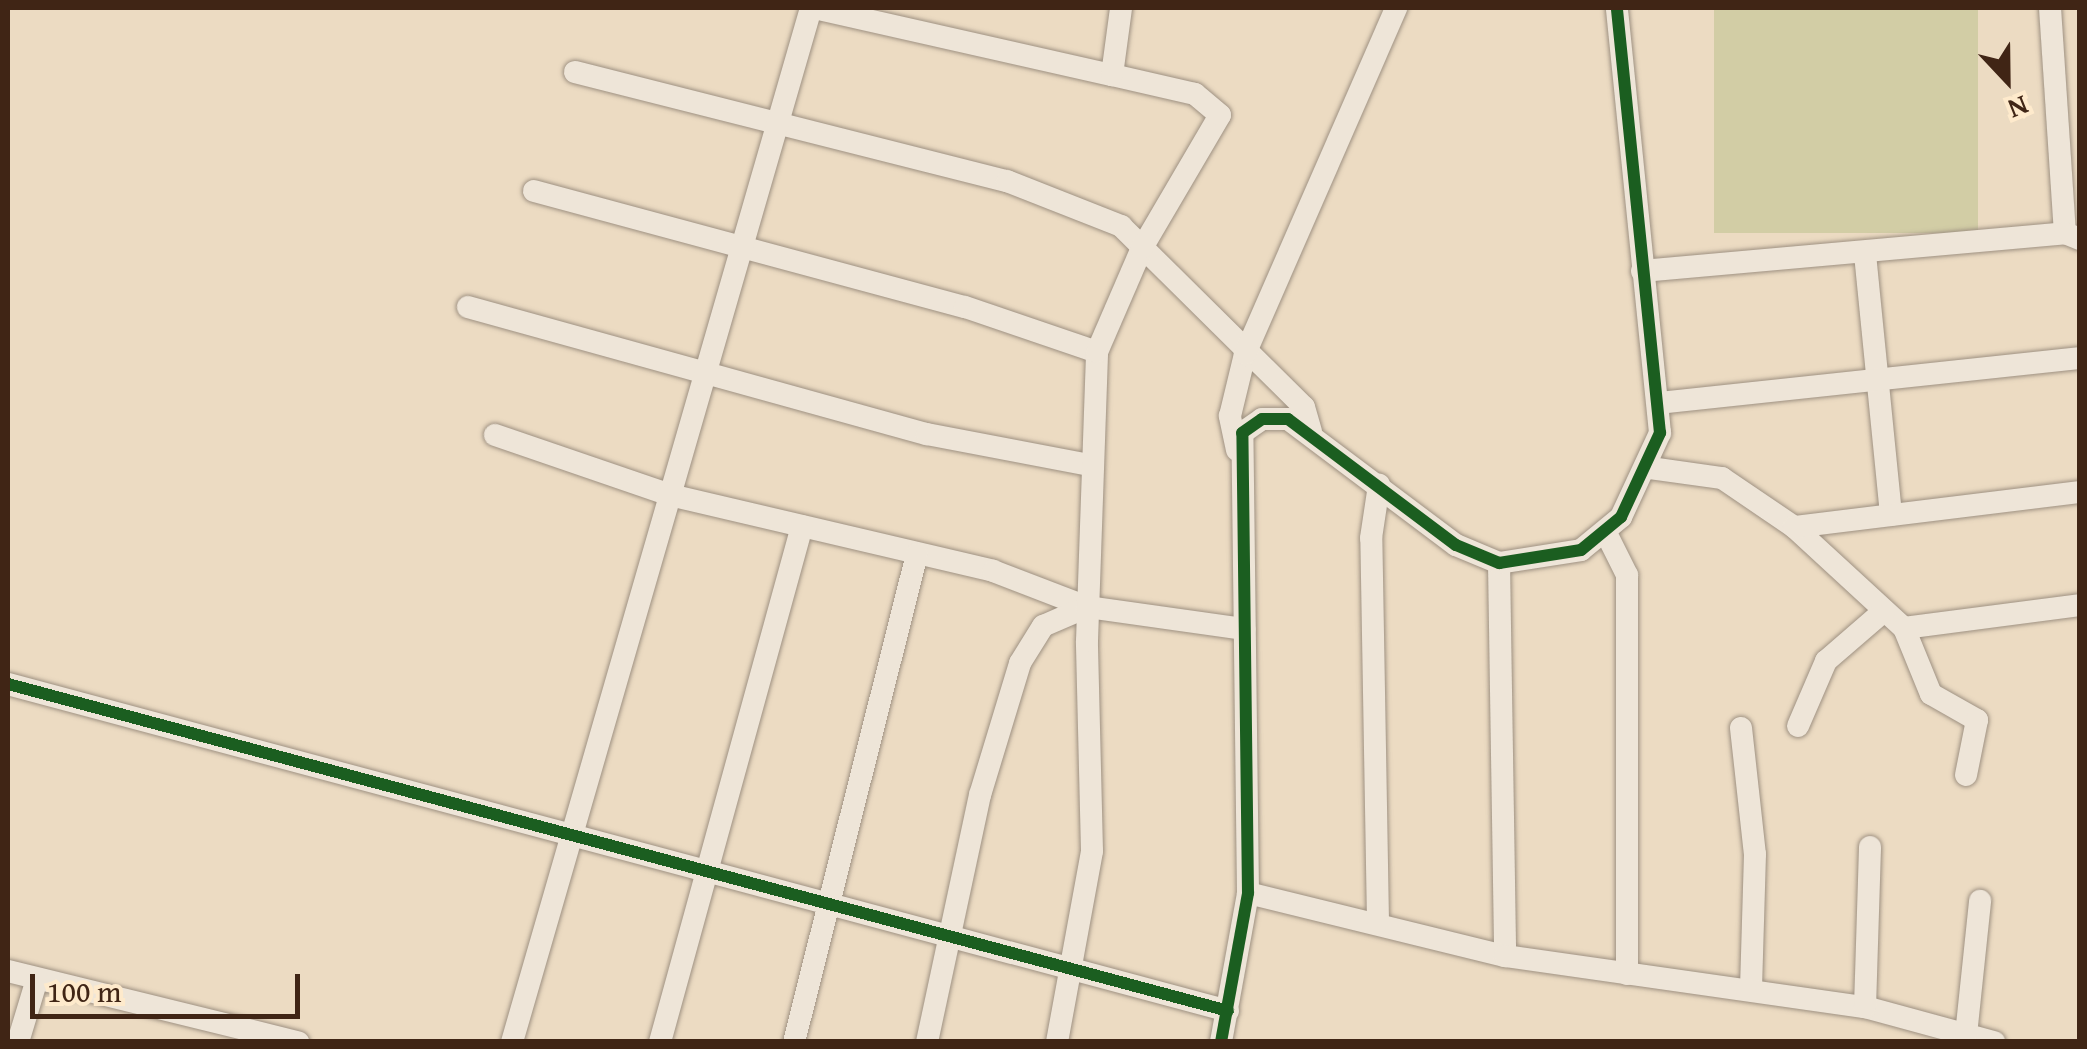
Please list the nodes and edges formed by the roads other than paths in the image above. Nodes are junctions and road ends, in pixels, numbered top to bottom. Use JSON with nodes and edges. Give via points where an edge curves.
{"nodes":[{"id":1,"x":813,"y":8,"type":"edge"},
{"id":2,"x":1121,"y":8,"type":"edge"},
{"id":3,"x":1396,"y":8,"type":"edge"},
{"id":4,"x":1617,"y":8,"type":"edge"},
{"id":5,"x":2050,"y":8,"type":"edge"},
{"id":6,"x":575,"y":72,"type":"dead end"},
{"id":7,"x":1112,"y":76,"type":"junction"},
{"id":8,"x":779,"y":124,"type":"junction"},
{"id":9,"x":534,"y":191,"type":"dead end"},
{"id":10,"x":2072,"y":236,"type":"edge"},
{"id":11,"x":1142,"y":248,"type":"junction"},
{"id":12,"x":742,"y":250,"type":"junction"},
{"id":13,"x":1865,"y":254,"type":"junction"},
{"id":14,"x":1642,"y":270,"type":"junction"},
{"id":15,"x":468,"y":306,"type":"dead end"},
{"id":16,"x":1097,"y":352,"type":"junction"},
{"id":17,"x":1245,"y":354,"type":"junction"},
{"id":18,"x":2080,"y":358,"type":"edge"},
{"id":19,"x":706,"y":371,"type":"junction"},
{"id":20,"x":1880,"y":379,"type":"junction"},
{"id":21,"x":1659,"y":403,"type":"junction"},
{"id":22,"x":1312,"y":432,"type":"junction"},
{"id":23,"x":496,"y":435,"type":"dead end"},
{"id":24,"x":1237,"y":450,"type":"junction"},
{"id":25,"x":1089,"y":465,"type":"junction"},
{"id":26,"x":1650,"y":468,"type":"junction"},
{"id":27,"x":1379,"y":485,"type":"junction"},
{"id":28,"x":2080,"y":492,"type":"edge"},
{"id":29,"x":670,"y":495,"type":"junction"},
{"id":30,"x":1890,"y":516,"type":"junction"},
{"id":31,"x":802,"y":526,"type":"junction"},
{"id":32,"x":1794,"y":527,"type":"junction"},
{"id":33,"x":1606,"y":533,"type":"junction"},
{"id":34,"x":918,"y":554,"type":"junction"},
{"id":35,"x":1499,"y":563,"type":"junction"},
{"id":36,"x":2080,"y":605,"type":"edge"},
{"id":37,"x":1088,"y":607,"type":"junction"},
{"id":38,"x":1884,"y":611,"type":"junction"},
{"id":39,"x":1904,"y":628,"type":"junction"},
{"id":40,"x":1244,"y":629,"type":"junction"},
{"id":41,"x":8,"y":684,"type":"edge"},
{"id":42,"x":1798,"y":726,"type":"dead end"},
{"id":43,"x":1741,"y":728,"type":"dead end"},
{"id":44,"x":1966,"y":776,"type":"dead end"},
{"id":45,"x":569,"y":837,"type":"junction"},
{"id":46,"x":1870,"y":847,"type":"dead end"},
{"id":47,"x":702,"y":871,"type":"junction"},
{"id":48,"x":1248,"y":893,"type":"junction"},
{"id":49,"x":1980,"y":901,"type":"dead end"},
{"id":50,"x":828,"y":904,"type":"junction"},
{"id":51,"x":1378,"y":921,"type":"junction"},
{"id":52,"x":950,"y":936,"type":"junction"},
{"id":53,"x":1505,"y":956,"type":"junction"},
{"id":54,"x":1078,"y":965,"type":"junction"},
{"id":55,"x":8,"y":972,"type":"edge"},
{"id":56,"x":1627,"y":974,"type":"junction"},
{"id":57,"x":37,"y":978,"type":"junction"},
{"id":58,"x":1751,"y":990,"type":"junction"},
{"id":59,"x":1865,"y":1007,"type":"junction"},
{"id":60,"x":1228,"y":1011,"type":"junction"},
{"id":61,"x":1966,"y":1034,"type":"junction"},
{"id":62,"x":18,"y":1042,"type":"edge"},
{"id":63,"x":298,"y":1042,"type":"edge"},
{"id":64,"x":512,"y":1042,"type":"edge"},
{"id":65,"x":660,"y":1042,"type":"edge"},
{"id":66,"x":794,"y":1042,"type":"edge"},
{"id":67,"x":927,"y":1042,"type":"edge"},
{"id":68,"x":1057,"y":1042,"type":"edge"},
{"id":69,"x":1222,"y":1042,"type":"edge"},
{"id":70,"x":1994,"y":1042,"type":"edge"}],
"edges":[{"from":1,"to":7,"type":"street"},
{"from":1,"to":8,"type":"street"},
{"from":2,"to":7,"type":"street"},
{"from":3,"to":17,"type":"street"},
{"from":4,"to":14,"type":"street"},
{"from":5,"to":10,"type":"street"},
{"from":6,"to":8,"type":"street"},
{"from":7,"to":11,"type":"street","via":[[1195,94],[1220,115]]},
{"from":8,"to":11,"type":"street","via":[[1007,181],[1121,226]]},
{"from":8,"to":12,"type":"street"},
{"from":9,"to":12,"type":"street"},
{"from":10,"to":13,"type":"street"},
{"from":11,"to":16,"type":"street"},
{"from":11,"to":17,"type":"street"},
{"from":12,"to":16,"type":"street"},
{"from":12,"to":19,"type":"street"},
{"from":13,"to":14,"type":"street"},
{"from":13,"to":20,"type":"street"},
{"from":14,"to":21,"type":"street"},
{"from":15,"to":19,"type":"street"},
{"from":16,"to":25,"type":"street"},
{"from":17,"to":22,"type":"street","via":[[1304,407]]},
{"from":17,"to":24,"type":"street","via":[[1230,416]]},
{"from":18,"to":20,"type":"street"},
{"from":19,"to":25,"type":"street","via":[[928,434]]},
{"from":19,"to":29,"type":"street"},
{"from":20,"to":21,"type":"street"},
{"from":20,"to":30,"type":"street"},
{"from":21,"to":26,"type":"street"},
{"from":22,"to":24,"type":"street","via":[[1288,419],[1262,419]]},
{"from":22,"to":27,"type":"street"},
{"from":23,"to":29,"type":"street"},
{"from":24,"to":40,"type":"street"},
{"from":25,"to":37,"type":"street"},
{"from":26,"to":32,"type":"street","via":[[1722,478]]},
{"from":26,"to":33,"type":"street"},
{"from":27,"to":35,"type":"street","via":[[1456,545]]},
{"from":27,"to":51,"type":"street","via":[[1371,538]]},
{"from":28,"to":30,"type":"street"},
{"from":29,"to":31,"type":"street"},
{"from":29,"to":45,"type":"street"},
{"from":30,"to":32,"type":"street"},
{"from":31,"to":34,"type":"street"},
{"from":31,"to":47,"type":"street"},
{"from":32,"to":38,"type":"street"},
{"from":33,"to":35,"type":"street","via":[[1553,558]]},
{"from":33,"to":56,"type":"street","via":[[1627,575]]},
{"from":34,"to":37,"type":"street"},
{"from":34,"to":50,"type":"street"},
{"from":35,"to":53,"type":"street"},
{"from":36,"to":39,"type":"street"},
{"from":37,"to":40,"type":"street"},
{"from":37,"to":52,"type":"street","via":[[1043,626],[1020,663]]},
{"from":37,"to":54,"type":"street","via":[[1092,852]]},
{"from":38,"to":39,"type":"street"},
{"from":38,"to":42,"type":"street","via":[[1826,661]]},
{"from":39,"to":44,"type":"street","via":[[1932,694],[1977,720]]},
{"from":40,"to":48,"type":"street"},
{"from":41,"to":45,"type":"street"},
{"from":43,"to":58,"type":"street","via":[[1755,854]]},
{"from":45,"to":47,"type":"street"},
{"from":45,"to":64,"type":"street"},
{"from":46,"to":59,"type":"street"},
{"from":47,"to":50,"type":"street"},
{"from":47,"to":65,"type":"street"},
{"from":48,"to":51,"type":"street"},
{"from":48,"to":60,"type":"street"},
{"from":49,"to":61,"type":"street"},
{"from":50,"to":52,"type":"street"},
{"from":50,"to":66,"type":"street"},
{"from":51,"to":53,"type":"street"},
{"from":52,"to":54,"type":"street"},
{"from":52,"to":67,"type":"street"},
{"from":53,"to":56,"type":"street"},
{"from":54,"to":60,"type":"street"},
{"from":54,"to":68,"type":"street"},
{"from":55,"to":57,"type":"street"},
{"from":56,"to":58,"type":"street"},
{"from":57,"to":62,"type":"street"},
{"from":57,"to":63,"type":"street"},
{"from":58,"to":59,"type":"street"},
{"from":59,"to":61,"type":"street"},
{"from":60,"to":69,"type":"street"},
{"from":61,"to":70,"type":"street"}]}
